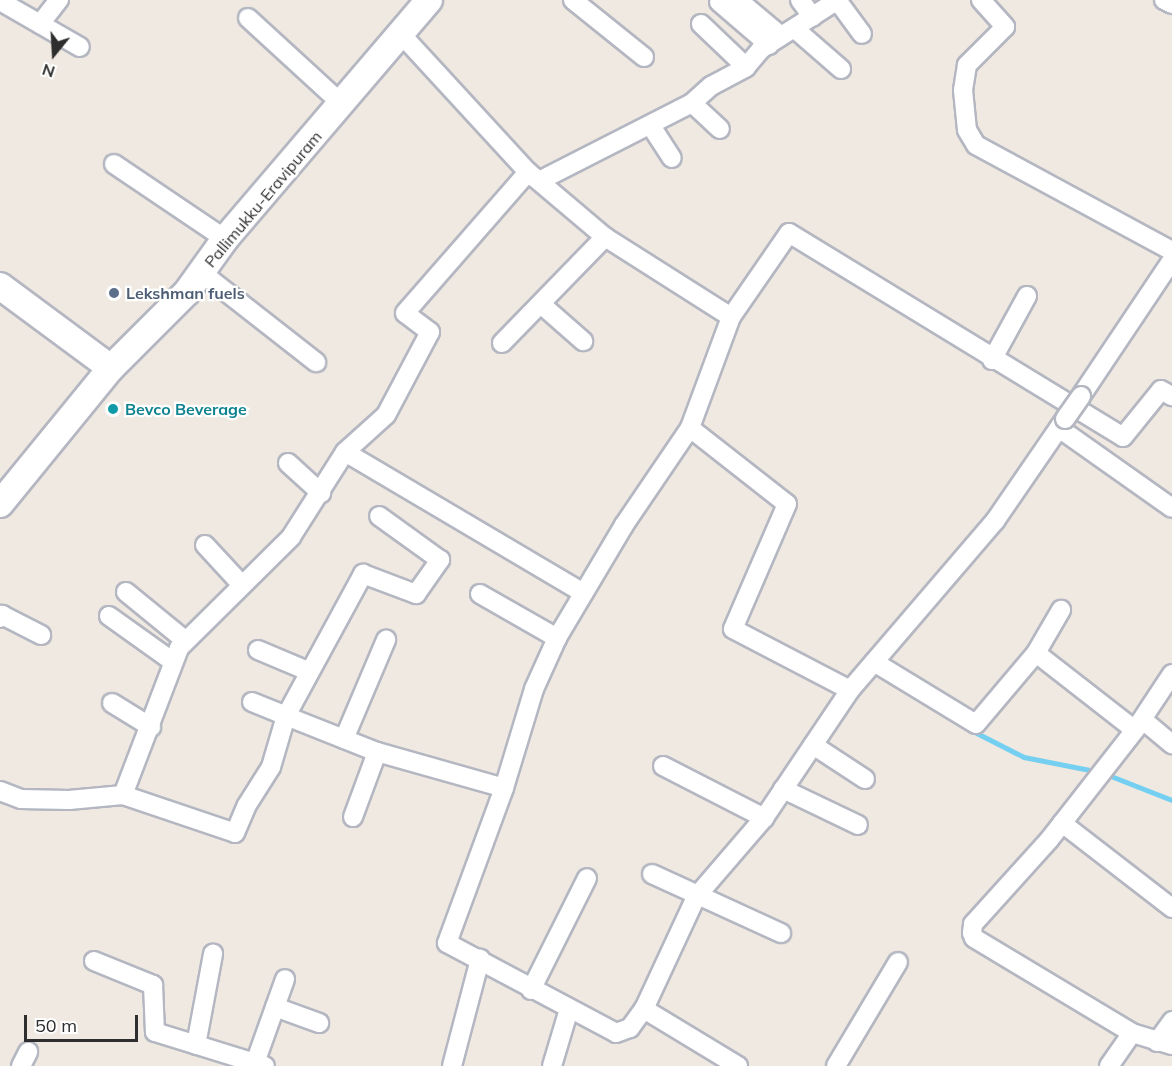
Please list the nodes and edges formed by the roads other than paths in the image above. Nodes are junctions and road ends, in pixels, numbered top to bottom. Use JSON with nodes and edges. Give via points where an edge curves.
{"nodes":[{"id":1,"x":59,"y":0,"type":"edge"},
{"id":2,"x":429,"y":0,"type":"edge"},
{"id":3,"x":573,"y":0,"type":"edge"},
{"id":4,"x":738,"y":0,"type":"edge"},
{"id":5,"x":800,"y":0,"type":"edge"},
{"id":6,"x":838,"y":0,"type":"edge"},
{"id":7,"x":981,"y":0,"type":"edge"},
{"id":8,"x":1164,"y":0,"type":"edge"},
{"id":9,"x":0,"y":1,"type":"edge"},
{"id":10,"x":719,"y":2,"type":"dead end"},
{"id":11,"x":1172,"y":4,"type":"edge"},
{"id":12,"x":813,"y":17,"type":"junction"},
{"id":13,"x":248,"y":18,"type":"dead end"},
{"id":14,"x":40,"y":24,"type":"junction"},
{"id":15,"x":701,"y":24,"type":"dead end"},
{"id":16,"x":401,"y":34,"type":"junction"},
{"id":17,"x":862,"y":34,"type":"dead end"},
{"id":18,"x":782,"y":37,"type":"junction"},
{"id":19,"x":80,"y":47,"type":"dead end"},
{"id":20,"x":644,"y":57,"type":"dead end"},
{"id":21,"x":746,"y":67,"type":"junction"},
{"id":22,"x":841,"y":69,"type":"dead end"},
{"id":23,"x":692,"y":103,"type":"junction"},
{"id":24,"x":342,"y":104,"type":"junction"},
{"id":25,"x":651,"y":126,"type":"junction"},
{"id":26,"x":720,"y":129,"type":"dead end"},
{"id":27,"x":672,"y":158,"type":"dead end"},
{"id":28,"x":114,"y":164,"type":"dead end"},
{"id":29,"x":535,"y":176,"type":"junction"},
{"id":30,"x":605,"y":237,"type":"junction"},
{"id":31,"x":225,"y":239,"type":"junction"},
{"id":32,"x":1172,"y":251,"type":"edge"},
{"id":33,"x":1172,"y":260,"type":"edge"},
{"id":34,"x":202,"y":273,"type":"junction"},
{"id":35,"x":0,"y":286,"type":"edge"},
{"id":36,"x":1027,"y":296,"type":"dead end"},
{"id":37,"x":542,"y":305,"type":"junction"},
{"id":38,"x":731,"y":317,"type":"junction"},
{"id":39,"x":583,"y":341,"type":"dead end"},
{"id":40,"x":502,"y":343,"type":"dead end"},
{"id":41,"x":992,"y":360,"type":"junction"},
{"id":42,"x":316,"y":362,"type":"dead end"},
{"id":43,"x":111,"y":368,"type":"junction"},
{"id":44,"x":1172,"y":396,"type":"edge"},
{"id":45,"x":1062,"y":423,"type":"junction"},
{"id":46,"x":690,"y":428,"type":"junction"},
{"id":47,"x":345,"y":452,"type":"junction"},
{"id":48,"x":288,"y":463,"type":"dead end"},
{"id":49,"x":321,"y":493,"type":"junction"},
{"id":50,"x":0,"y":504,"type":"edge"},
{"id":51,"x":1172,"y":508,"type":"edge"},
{"id":52,"x":379,"y":516,"type":"dead end"},
{"id":53,"x":205,"y":546,"type":"dead end"},
{"id":54,"x":241,"y":584,"type":"junction"},
{"id":55,"x":126,"y":592,"type":"dead end"},
{"id":56,"x":583,"y":593,"type":"junction"},
{"id":57,"x":480,"y":594,"type":"dead end"},
{"id":58,"x":1061,"y":610,"type":"dead end"},
{"id":59,"x":109,"y":616,"type":"dead end"},
{"id":60,"x":0,"y":618,"type":"edge"},
{"id":61,"x":41,"y":635,"type":"dead end"},
{"id":62,"x":557,"y":638,"type":"junction"},
{"id":63,"x":386,"y":640,"type":"dead end"},
{"id":64,"x":186,"y":641,"type":"junction"},
{"id":65,"x":258,"y":650,"type":"dead end"},
{"id":66,"x":1036,"y":653,"type":"junction"},
{"id":67,"x":172,"y":661,"type":"junction"},
{"id":68,"x":874,"y":662,"type":"junction"},
{"id":69,"x":310,"y":672,"type":"junction"},
{"id":70,"x":1172,"y":674,"type":"edge"},
{"id":71,"x":850,"y":690,"type":"junction"},
{"id":72,"x":252,"y":702,"type":"dead end"},
{"id":73,"x":112,"y":703,"type":"dead end"},
{"id":74,"x":286,"y":717,"type":"junction"},
{"id":75,"x":1139,"y":725,"type":"junction"},
{"id":76,"x":151,"y":727,"type":"junction"},
{"id":77,"x":344,"y":739,"type":"junction"},
{"id":78,"x":1172,"y":744,"type":"edge"},
{"id":79,"x":813,"y":745,"type":"junction"},
{"id":80,"x":377,"y":752,"type":"junction"},
{"id":81,"x":663,"y":766,"type":"dead end"},
{"id":82,"x":866,"y":779,"type":"dead end"},
{"id":83,"x":504,"y":788,"type":"junction"},
{"id":84,"x":783,"y":789,"type":"junction"},
{"id":85,"x":0,"y":791,"type":"edge"},
{"id":86,"x":123,"y":795,"type":"junction"},
{"id":87,"x":353,"y":817,"type":"dead end"},
{"id":88,"x":764,"y":818,"type":"junction"},
{"id":89,"x":1062,"y":823,"type":"junction"},
{"id":90,"x":858,"y":825,"type":"dead end"},
{"id":91,"x":652,"y":874,"type":"dead end"},
{"id":92,"x":586,"y":878,"type":"dead end"},
{"id":93,"x":696,"y":897,"type":"junction"},
{"id":94,"x":1172,"y":908,"type":"edge"},
{"id":95,"x":781,"y":933,"type":"dead end"},
{"id":96,"x":213,"y":954,"type":"dead end"},
{"id":97,"x":480,"y":959,"type":"junction"},
{"id":98,"x":94,"y":961,"type":"dead end"},
{"id":99,"x":898,"y":963,"type":"dead end"},
{"id":100,"x":285,"y":979,"type":"dead end"},
{"id":101,"x":531,"y":990,"type":"junction"},
{"id":102,"x":275,"y":1007,"type":"junction"},
{"id":103,"x":569,"y":1009,"type":"junction"},
{"id":104,"x":644,"y":1009,"type":"junction"},
{"id":105,"x":1172,"y":1021,"type":"edge"},
{"id":106,"x":319,"y":1023,"type":"dead end"},
{"id":107,"x":1132,"y":1033,"type":"junction"},
{"id":108,"x":1164,"y":1043,"type":"edge"},
{"id":109,"x":196,"y":1045,"type":"junction"},
{"id":110,"x":260,"y":1065,"type":"edge"},
{"id":111,"x":452,"y":1066,"type":"edge"},
{"id":112,"x":552,"y":1066,"type":"edge"},
{"id":113,"x":738,"y":1066,"type":"edge"},
{"id":114,"x":836,"y":1066,"type":"edge"},
{"id":115,"x":1109,"y":1066,"type":"edge"}],
"edges":[{"from":1,"to":14,"type":"street"},
{"from":2,"to":16,"type":"main road","name":"Pallimukku-Eravipuram"},
{"from":3,"to":20,"type":"street"},
{"from":4,"to":18,"type":"street"},
{"from":5,"to":12,"type":"street"},
{"from":6,"to":12,"type":"street"},
{"from":6,"to":17,"type":"street"},
{"from":7,"to":32,"type":"street","via":[[1005,27],[967,65],[963,90],[967,130],[976,145]]},
{"from":8,"to":11,"type":"street"},
{"from":9,"to":14,"type":"street"},
{"from":10,"to":18,"type":"street"},
{"from":12,"to":18,"type":"street"},
{"from":13,"to":24,"type":"street"},
{"from":14,"to":19,"type":"street"},
{"from":15,"to":21,"type":"street"},
{"from":16,"to":24,"type":"main road","name":"Pallimukku-Eravipuram"},
{"from":16,"to":29,"type":"street"},
{"from":18,"to":21,"type":"street"},
{"from":18,"to":22,"type":"street"},
{"from":21,"to":23,"type":"street","via":[[711,86]]},
{"from":23,"to":25,"type":"street"},
{"from":23,"to":26,"type":"street"},
{"from":24,"to":31,"type":"main road","name":"Pallimukku-Eravipuram"},
{"from":25,"to":27,"type":"street"},
{"from":25,"to":29,"type":"street"},
{"from":28,"to":31,"type":"street"},
{"from":29,"to":30,"type":"street"},
{"from":29,"to":47,"type":"street","via":[[405,313],[430,332],[386,415]]},
{"from":30,"to":37,"type":"street"},
{"from":30,"to":38,"type":"street"},
{"from":31,"to":34,"type":"main road","name":"Pallimukku-Eravipuram"},
{"from":33,"to":45,"type":"street","bridge":true},
{"from":34,"to":42,"type":"street"},
{"from":34,"to":43,"type":"main road","name":"Pallimukku-Eravipuram"},
{"from":35,"to":43,"type":"main road"},
{"from":36,"to":41,"type":"street"},
{"from":37,"to":39,"type":"street"},
{"from":37,"to":40,"type":"street"},
{"from":38,"to":41,"type":"street","via":[[789,233]]},
{"from":38,"to":46,"type":"street"},
{"from":41,"to":44,"type":"street","via":[[1124,438],[1161,390]]},
{"from":43,"to":50,"type":"main road","name":"Pallimukku-Eravipuram"},
{"from":45,"to":51,"type":"street"},
{"from":45,"to":68,"type":"street","via":[[995,521]]},
{"from":46,"to":56,"type":"street"},
{"from":46,"to":71,"type":"street","via":[[787,504],[733,629]]},
{"from":47,"to":49,"type":"street"},
{"from":47,"to":56,"type":"street"},
{"from":48,"to":49,"type":"street"},
{"from":49,"to":54,"type":"street","via":[[291,537]]},
{"from":52,"to":69,"type":"street","via":[[440,560],[416,594],[363,574]]},
{"from":53,"to":54,"type":"street"},
{"from":54,"to":64,"type":"street"},
{"from":55,"to":64,"type":"street"},
{"from":56,"to":62,"type":"street"},
{"from":57,"to":62,"type":"street"},
{"from":58,"to":66,"type":"street"},
{"from":59,"to":67,"type":"street"},
{"from":60,"to":61,"type":"street","via":[[2,615]]},
{"from":62,"to":83,"type":"street","via":[[534,689]]},
{"from":63,"to":77,"type":"street"},
{"from":64,"to":67,"type":"street"},
{"from":65,"to":69,"type":"street"},
{"from":66,"to":68,"type":"street","via":[[976,724]]},
{"from":66,"to":75,"type":"street"},
{"from":67,"to":76,"type":"street"},
{"from":68,"to":71,"type":"street"},
{"from":69,"to":74,"type":"street"},
{"from":70,"to":75,"type":"street"},
{"from":71,"to":79,"type":"street"},
{"from":72,"to":74,"type":"street"},
{"from":73,"to":76,"type":"street"},
{"from":74,"to":77,"type":"street"},
{"from":74,"to":86,"type":"street","via":[[271,767],[235,832]]},
{"from":75,"to":78,"type":"street"},
{"from":75,"to":89,"type":"street"},
{"from":76,"to":86,"type":"street"},
{"from":77,"to":80,"type":"street"},
{"from":79,"to":82,"type":"street"},
{"from":79,"to":84,"type":"street"},
{"from":80,"to":83,"type":"street"},
{"from":80,"to":87,"type":"street"},
{"from":81,"to":88,"type":"street"},
{"from":83,"to":97,"type":"street","via":[[447,943]]},
{"from":84,"to":88,"type":"street"},
{"from":84,"to":90,"type":"street"},
{"from":85,"to":86,"type":"street","via":[[21,799],[69,801]]},
{"from":88,"to":93,"type":"street"},
{"from":89,"to":94,"type":"street"},
{"from":89,"to":107,"type":"street","via":[[973,924],[972,933],[974,938]]},
{"from":91,"to":93,"type":"street"},
{"from":92,"to":101,"type":"street"},
{"from":93,"to":95,"type":"street"},
{"from":93,"to":104,"type":"street"},
{"from":96,"to":109,"type":"street"},
{"from":97,"to":101,"type":"street"},
{"from":97,"to":111,"type":"street"},
{"from":98,"to":109,"type":"street","via":[[153,986],[155,1032]]},
{"from":99,"to":114,"type":"street"},
{"from":100,"to":102,"type":"street"},
{"from":101,"to":103,"type":"street"},
{"from":102,"to":106,"type":"street"},
{"from":102,"to":110,"type":"street"},
{"from":103,"to":104,"type":"street","via":[[616,1034],[630,1028]]},
{"from":103,"to":112,"type":"street"},
{"from":104,"to":113,"type":"street"},
{"from":105,"to":108,"type":"street"},
{"from":107,"to":108,"type":"street"},
{"from":107,"to":115,"type":"street"},
{"from":109,"to":110,"type":"street"}]}
